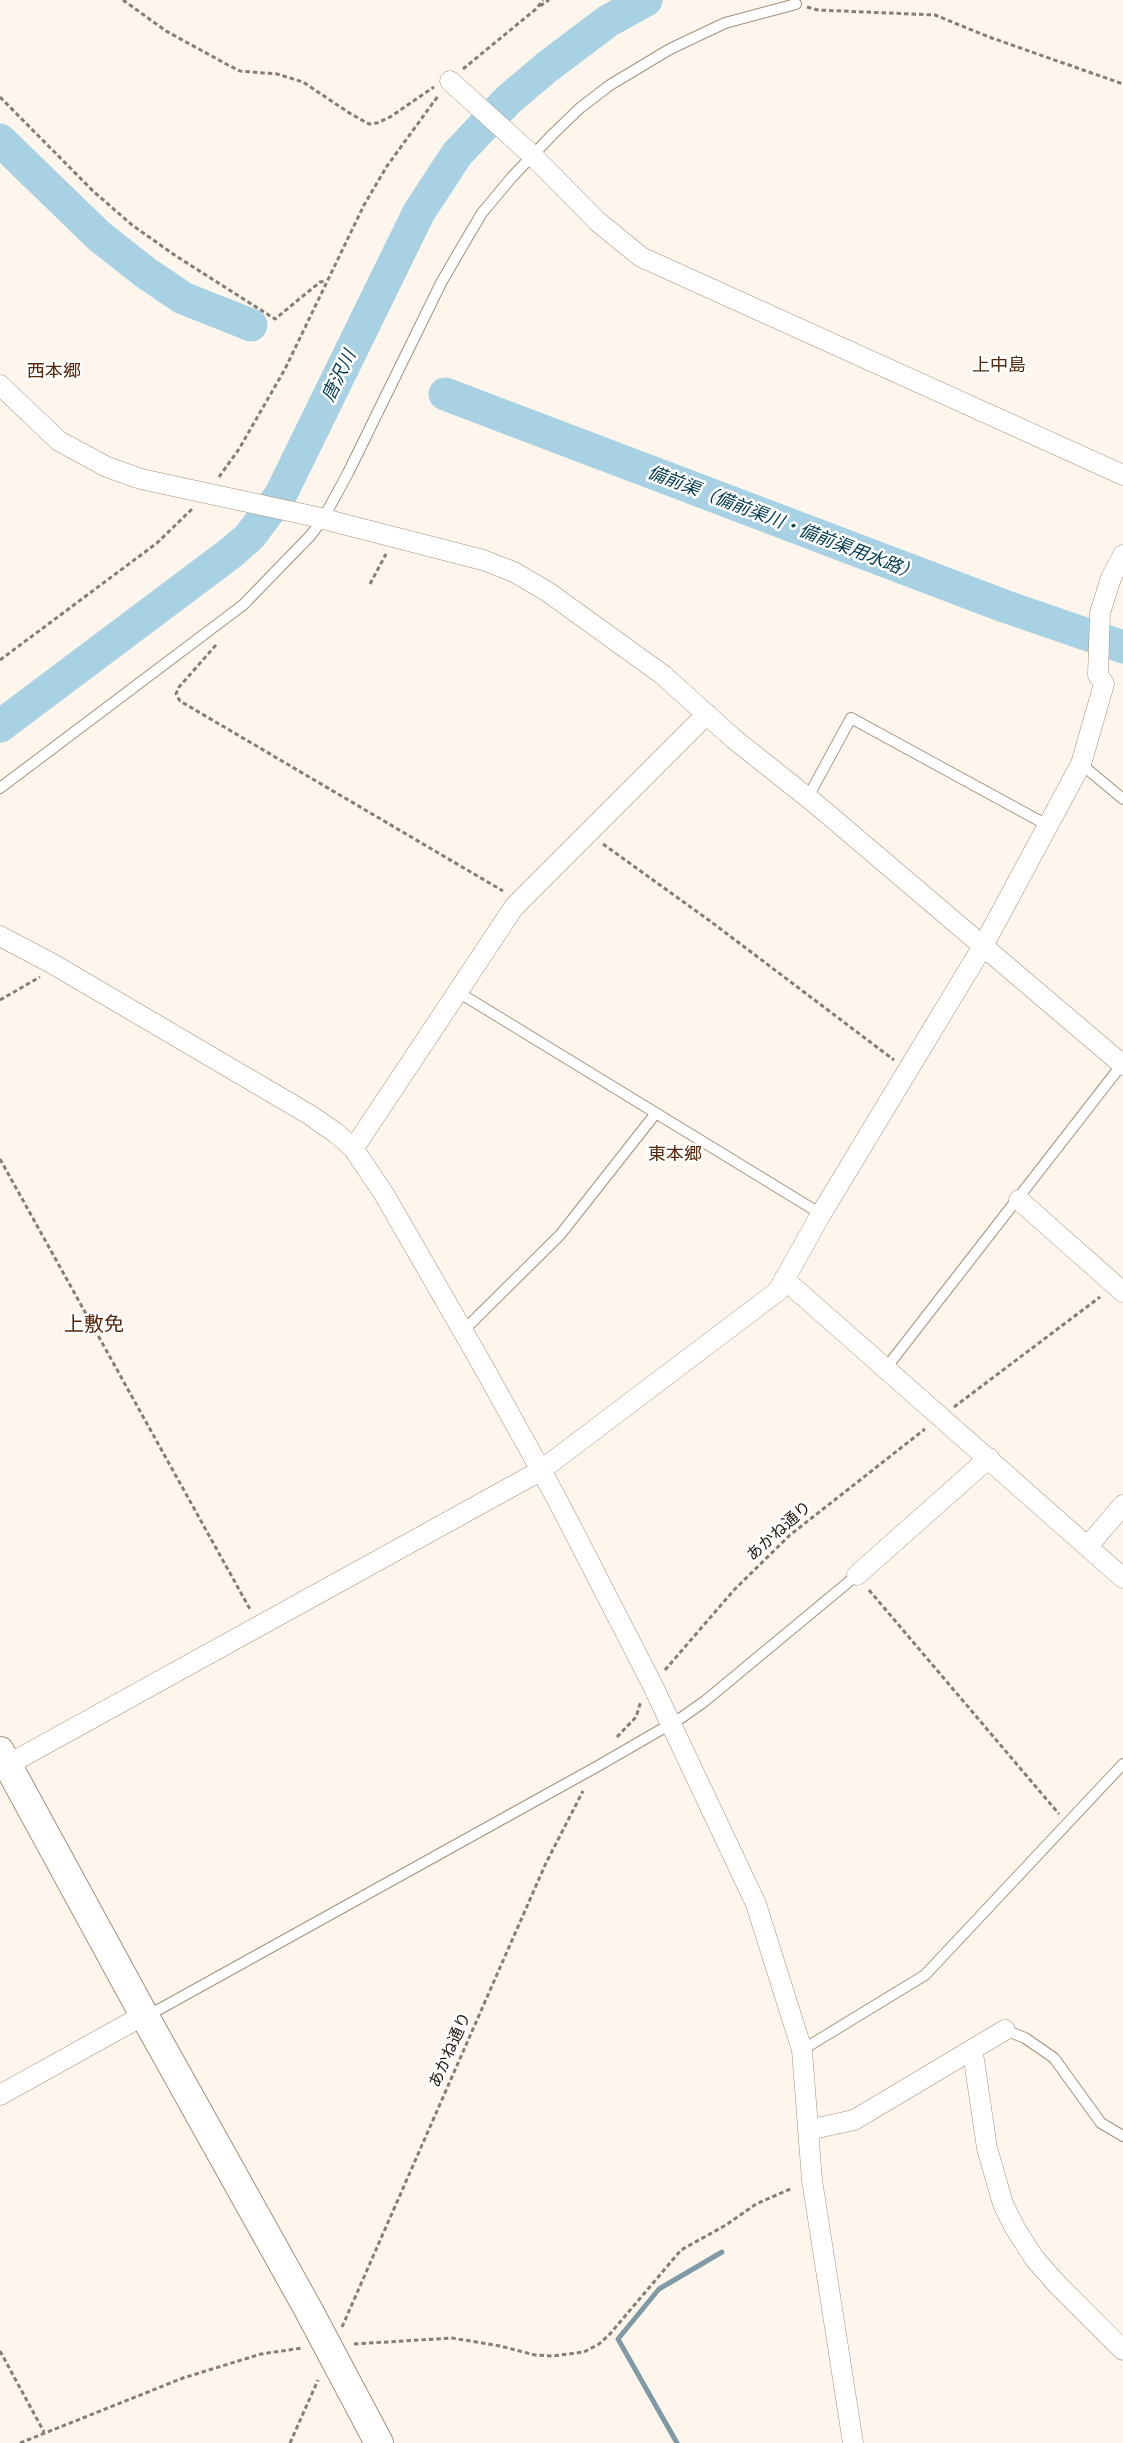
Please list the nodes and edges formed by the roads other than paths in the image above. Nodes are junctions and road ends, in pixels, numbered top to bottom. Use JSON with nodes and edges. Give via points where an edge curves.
{"nodes":[{"id":1,"x":796,"y":4,"type":"road end"},
{"id":2,"x":455,"y":85,"type":"road end"},
{"id":3,"x":527,"y":152,"type":"junction"},
{"id":4,"x":0,"y":385,"type":"edge"},
{"id":5,"x":1123,"y":475,"type":"edge"},
{"id":6,"x":317,"y":518,"type":"junction"},
{"id":7,"x":1123,"y":555,"type":"edge"},
{"id":8,"x":707,"y":714,"type":"junction"},
{"id":9,"x":1081,"y":764,"type":"junction"},
{"id":10,"x":0,"y":788,"type":"edge"},
{"id":11,"x":808,"y":797,"type":"junction"},
{"id":12,"x":1123,"y":799,"type":"edge"},
{"id":13,"x":1047,"y":825,"type":"junction"},
{"id":14,"x":0,"y":936,"type":"edge"},
{"id":15,"x":983,"y":946,"type":"junction"},
{"id":16,"x":458,"y":992,"type":"junction"},
{"id":17,"x":1123,"y":1064,"type":"edge"},
{"id":18,"x":656,"y":1113,"type":"junction"},
{"id":19,"x":353,"y":1148,"type":"junction"},
{"id":20,"x":1019,"y":1200,"type":"junction"},
{"id":21,"x":821,"y":1214,"type":"junction"},
{"id":22,"x":784,"y":1279,"type":"junction"},
{"id":23,"x":1120,"y":1289,"type":"edge"},
{"id":24,"x":463,"y":1331,"type":"junction"},
{"id":25,"x":886,"y":1368,"type":"junction"},
{"id":26,"x":989,"y":1458,"type":"junction"},
{"id":27,"x":540,"y":1471,"type":"junction"},
{"id":28,"x":1123,"y":1505,"type":"edge"},
{"id":29,"x":1088,"y":1546,"type":"junction"},
{"id":30,"x":857,"y":1575,"type":"joint"},
{"id":31,"x":1123,"y":1578,"type":"edge"},
{"id":32,"x":671,"y":1722,"type":"junction"},
{"id":33,"x":3,"y":1762,"type":"edge"},
{"id":34,"x":1123,"y":1764,"type":"edge"},
{"id":35,"x":144,"y":2015,"type":"junction"},
{"id":36,"x":1005,"y":2030,"type":"joint"},
{"id":37,"x":802,"y":2050,"type":"junction"},
{"id":38,"x":971,"y":2052,"type":"junction"},
{"id":39,"x":0,"y":2096,"type":"edge"},
{"id":40,"x":808,"y":2130,"type":"junction"},
{"id":41,"x":1123,"y":2136,"type":"edge"},
{"id":42,"x":1123,"y":2350,"type":"edge"},
{"id":43,"x":379,"y":2443,"type":"edge"},
{"id":44,"x":853,"y":2443,"type":"edge"}],
"edges":[{"from":1,"to":3,"type":"lane","via":[[726,23],[639,67],[580,108]]},
{"from":2,"to":3,"type":"street"},
{"from":3,"to":5,"type":"street","via":[[597,221],[642,257]]},
{"from":3,"to":6,"type":"lane","via":[[463,244]]},
{"from":4,"to":6,"type":"street","via":[[59,441],[107,467],[141,479]]},
{"from":6,"to":8,"type":"street","via":[[483,560],[514,572],[593,623],[663,675]]},
{"from":6,"to":10,"type":"lane","via":[[310,536],[243,605]]},
{"from":7,"to":9,"type":"street","via":[[1105,597],[1098,675],[1104,684]]},
{"from":8,"to":11,"type":"street"},
{"from":8,"to":16,"type":"street","via":[[520,901]]},
{"from":9,"to":12,"type":"lane"},
{"from":9,"to":13,"type":"street"},
{"from":11,"to":13,"type":"lane","via":[[851,718]]},
{"from":11,"to":15,"type":"street"},
{"from":13,"to":15,"type":"street"},
{"from":14,"to":19,"type":"street","via":[[310,1115]]},
{"from":15,"to":17,"type":"street"},
{"from":15,"to":21,"type":"street"},
{"from":16,"to":18,"type":"lane"},
{"from":16,"to":19,"type":"street"},
{"from":17,"to":20,"type":"lane"},
{"from":18,"to":21,"type":"lane"},
{"from":18,"to":24,"type":"lane","via":[[560,1235]]},
{"from":19,"to":24,"type":"street"},
{"from":20,"to":23,"type":"street"},
{"from":20,"to":25,"type":"lane"},
{"from":21,"to":22,"type":"street"},
{"from":22,"to":25,"type":"street"},
{"from":22,"to":27,"type":"street","via":[[778,1291]]},
{"from":24,"to":27,"type":"street"},
{"from":25,"to":26,"type":"street"},
{"from":26,"to":29,"type":"street"},
{"from":26,"to":30,"type":"street"},
{"from":27,"to":32,"type":"street"},
{"from":27,"to":33,"type":"street"},
{"from":28,"to":29,"type":"street"},
{"from":29,"to":31,"type":"street"},
{"from":30,"to":32,"type":"lane","via":[[705,1701]]},
{"from":32,"to":35,"type":"lane","via":[[588,1772]]},
{"from":32,"to":37,"type":"street","via":[[756,1904]]},
{"from":33,"to":35,"type":"street"},
{"from":34,"to":37,"type":"lane","via":[[925,1975]]},
{"from":35,"to":39,"type":"street"},
{"from":35,"to":43,"type":"street"},
{"from":36,"to":38,"type":"street"},
{"from":36,"to":41,"type":"lane","via":[[1054,2058],[1101,2123]]},
{"from":37,"to":40,"type":"street"},
{"from":38,"to":40,"type":"street","via":[[855,2120]]},
{"from":38,"to":42,"type":"street","via":[[989,2157],[1003,2204],[1015,2228],[1055,2282]]},
{"from":40,"to":44,"type":"street","via":[[812,2180]]}]}
